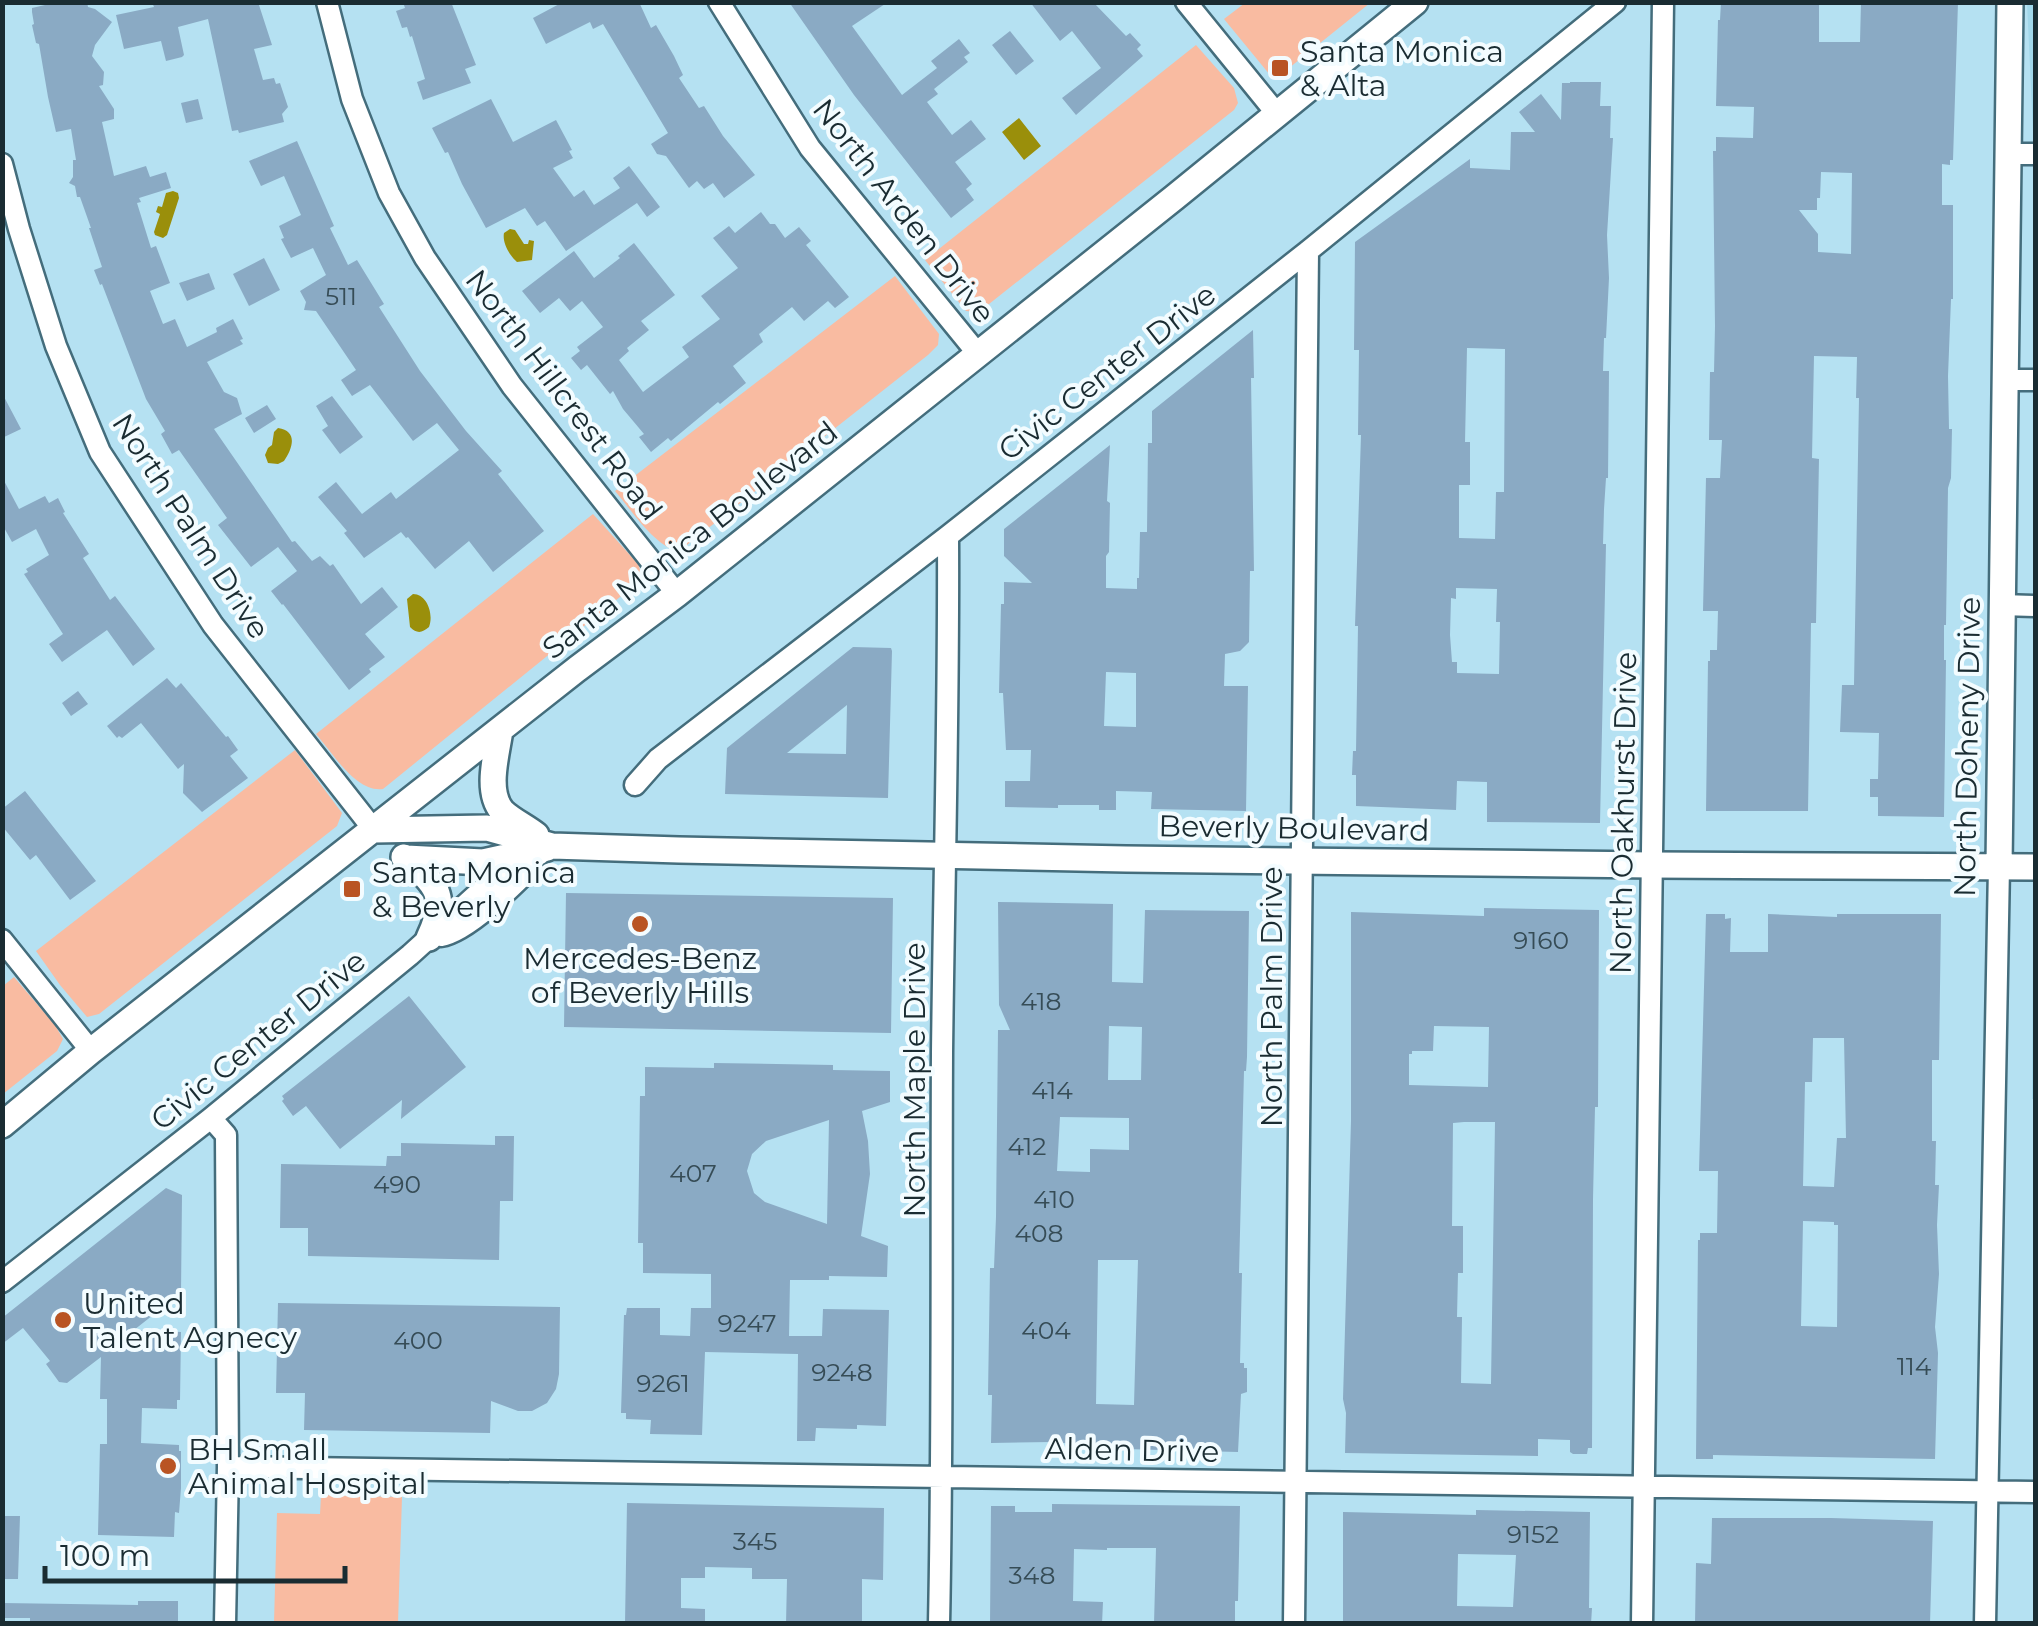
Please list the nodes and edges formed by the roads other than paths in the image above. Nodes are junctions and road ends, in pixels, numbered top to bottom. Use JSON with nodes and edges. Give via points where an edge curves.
{"nodes":[{"id":1,"x":328,"y":2,"type":"edge"},
{"id":2,"x":719,"y":2,"type":"edge"},
{"id":3,"x":1186,"y":2,"type":"edge"},
{"id":4,"x":1415,"y":2,"type":"edge"},
{"id":5,"x":1614,"y":2,"type":"edge"},
{"id":6,"x":1663,"y":2,"type":"edge"},
{"id":7,"x":2010,"y":2,"type":"edge"},
{"id":8,"x":1276,"y":114,"type":"junction"},
{"id":9,"x":2008,"y":154,"type":"junction"},
{"id":10,"x":2036,"y":154,"type":"edge"},
{"id":11,"x":2,"y":164,"type":"edge"},
{"id":12,"x":1308,"y":251,"type":"junction"},
{"id":13,"x":978,"y":354,"type":"junction"},
{"id":14,"x":2006,"y":380,"type":"junction"},
{"id":15,"x":2036,"y":380,"type":"edge"},
{"id":16,"x":948,"y":536,"type":"junction"},
{"id":17,"x":677,"y":594,"type":"junction"},
{"id":18,"x":2001,"y":605,"type":"junction"},
{"id":19,"x":2036,"y":606,"type":"edge"},
{"id":20,"x":500,"y":730,"type":"junction"},
{"id":21,"x":636,"y":785,"type":"dead end"},
{"id":22,"x":374,"y":830,"type":"junction"},
{"id":23,"x":552,"y":846,"type":"junction"},
{"id":24,"x":946,"y":855,"type":"junction"},
{"id":25,"x":406,"y":858,"type":"junction"},
{"id":26,"x":1302,"y":860,"type":"junction"},
{"id":27,"x":1652,"y":865,"type":"junction"},
{"id":28,"x":1999,"y":866,"type":"junction"},
{"id":29,"x":2036,"y":866,"type":"edge"},
{"id":30,"x":429,"y":938,"type":"junction"},
{"id":31,"x":2,"y":940,"type":"edge"},
{"id":32,"x":91,"y":1051,"type":"junction"},
{"id":33,"x":212,"y":1118,"type":"junction"},
{"id":34,"x":2,"y":1125,"type":"edge"},
{"id":35,"x":2,"y":1282,"type":"edge"},
{"id":36,"x":228,"y":1467,"type":"junction"},
{"id":37,"x":942,"y":1477,"type":"junction"},
{"id":38,"x":1297,"y":1484,"type":"junction"},
{"id":39,"x":1644,"y":1486,"type":"junction"},
{"id":40,"x":1987,"y":1492,"type":"junction"},
{"id":41,"x":2036,"y":1492,"type":"edge"},
{"id":42,"x":225,"y":1624,"type":"edge"},
{"id":43,"x":939,"y":1624,"type":"edge"},
{"id":44,"x":1294,"y":1624,"type":"edge"},
{"id":45,"x":1642,"y":1624,"type":"edge"},
{"id":46,"x":1985,"y":1624,"type":"edge"}],
"edges":[{"from":1,"to":17,"type":"street","name":"North Hillcrest Road","via":[[352,99],[389,193],[425,258],[512,386]]},
{"from":2,"to":13,"type":"street","name":"North Arden Drive","via":[[810,148]]},
{"from":3,"to":8,"type":"street"},
{"from":4,"to":8,"type":"main road","name":"Santa Monica Boulevard"},
{"from":5,"to":12,"type":"street","name":"Civic Center Drive"},
{"from":6,"to":27,"type":"street","name":"North Oakhurst Drive"},
{"from":7,"to":9,"type":"main road","name":"North Doheny Drive"},
{"from":8,"to":13,"type":"main road","name":"Santa Monica Boulevard"},
{"from":9,"to":10,"type":"street"},
{"from":9,"to":14,"type":"main road","name":"North Doheny Drive"},
{"from":11,"to":22,"type":"street","name":"North Palm Drive","via":[[56,346],[100,452],[212,624]]},
{"from":12,"to":16,"type":"street","name":"Civic Center Drive"},
{"from":12,"to":26,"type":"street","name":"North Palm Drive"},
{"from":13,"to":17,"type":"main road","name":"Santa Monica Boulevard"},
{"from":14,"to":15,"type":"street"},
{"from":14,"to":18,"type":"main road","name":"North Doheny Drive"},
{"from":16,"to":21,"type":"street","name":"Civic Center Drive","via":[[658,759]]},
{"from":16,"to":24,"type":"street","name":"North Maple Drive"},
{"from":17,"to":20,"type":"main road","name":"Santa Monica Boulevard"},
{"from":18,"to":19,"type":"street"},
{"from":18,"to":28,"type":"main road","name":"North Doheny Drive"},
{"from":20,"to":22,"type":"main road","name":"Santa Monica Boulevard"},
{"from":20,"to":23,"type":"main road","via":[[494,780],[500,810]]},
{"from":22,"to":23,"type":"main road","name":"Beverly Boulevard","via":[[487,828]]},
{"from":22,"to":25,"type":"main road"},
{"from":22,"to":32,"type":"main road","name":"Santa Monica Boulevard"},
{"from":23,"to":24,"type":"main road","name":"Beverly Boulevard"},
{"from":23,"to":25,"type":"main road","name":"Beverly Boulevard","via":[[483,862]]},
{"from":23,"to":30,"type":"street","name":"Civic Center Drive","via":[[471,921]]},
{"from":24,"to":26,"type":"main road","name":"Beverly Boulevard"},
{"from":24,"to":37,"type":"street","name":"North Maple Drive"},
{"from":25,"to":30,"type":"main road","via":[[426,874],[441,903]]},
{"from":26,"to":27,"type":"main road","name":"Beverly Boulevard"},
{"from":26,"to":38,"type":"street","name":"North Palm Drive"},
{"from":27,"to":28,"type":"main road","name":"Beverly Boulevard"},
{"from":27,"to":39,"type":"street","name":"North Oakhurst Drive"},
{"from":28,"to":29,"type":"main road","name":"Beverly Boulevard"},
{"from":28,"to":40,"type":"street","name":"North Doheny Drive"},
{"from":30,"to":33,"type":"street","name":"Civic Center Drive"},
{"from":31,"to":32,"type":"street"},
{"from":32,"to":34,"type":"main road","name":"Santa Monica Boulevard"},
{"from":33,"to":35,"type":"street","name":"Civic Center Drive"},
{"from":33,"to":36,"type":"street","via":[[226,1135]]},
{"from":36,"to":37,"type":"street","name":"Alden Drive"},
{"from":36,"to":42,"type":"street"},
{"from":37,"to":38,"type":"street","name":"Alden Drive"},
{"from":37,"to":43,"type":"street","name":"North Maple Drive"},
{"from":38,"to":39,"type":"street","name":"Alden Drive"},
{"from":38,"to":44,"type":"street","name":"North Palm Drive"},
{"from":39,"to":40,"type":"street","name":"Alden Drive"},
{"from":39,"to":45,"type":"street","name":"North Oakhurst Drive"},
{"from":40,"to":41,"type":"street","name":"Alden Drive"},
{"from":40,"to":46,"type":"street","name":"North Doheny Drive"}]}
